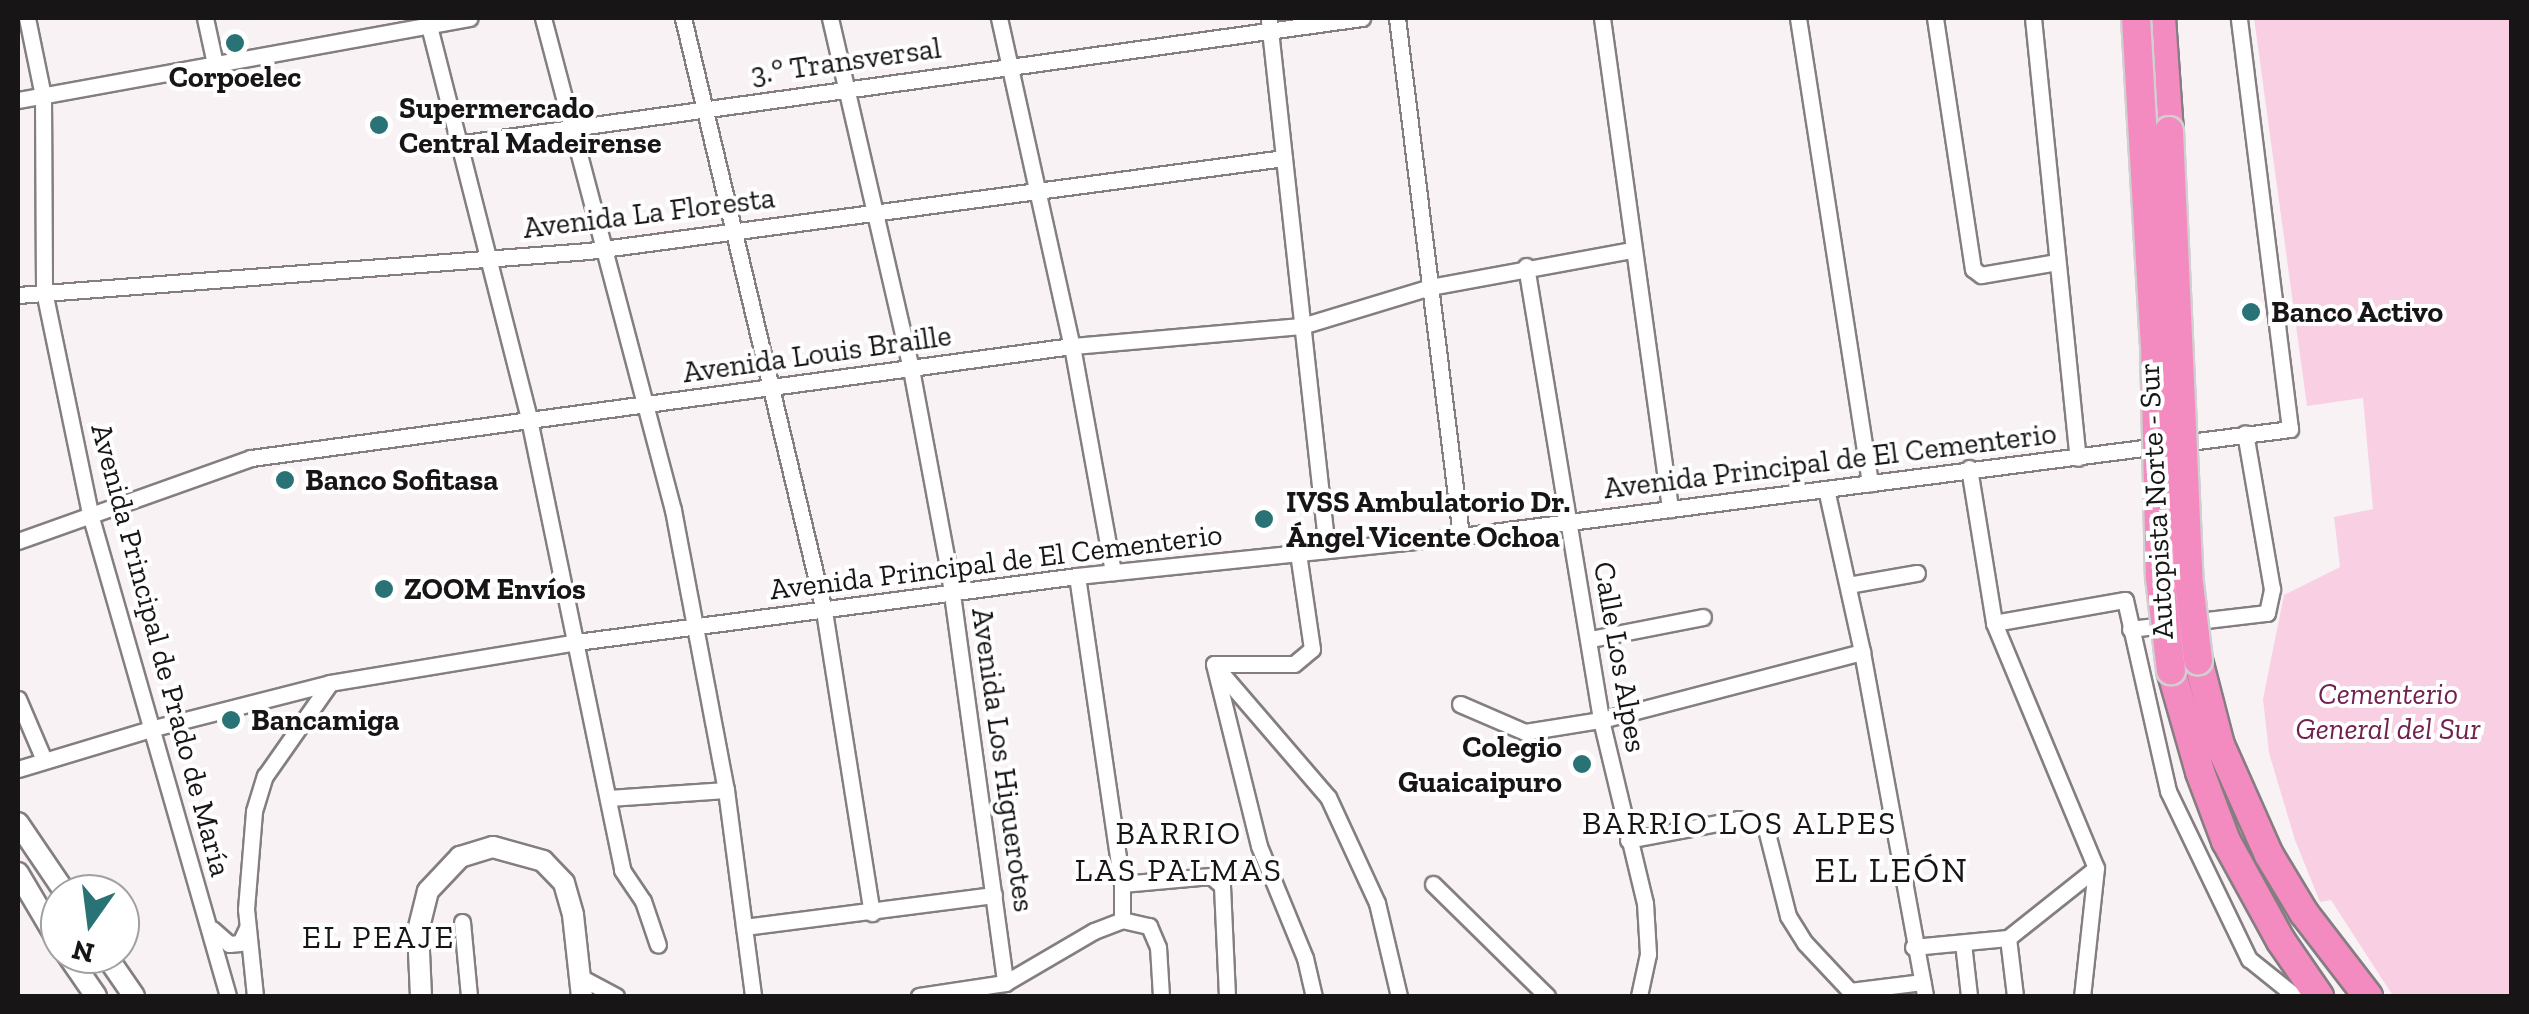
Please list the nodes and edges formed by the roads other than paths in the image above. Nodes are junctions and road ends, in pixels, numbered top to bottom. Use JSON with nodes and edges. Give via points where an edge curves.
{"nodes":[{"id":1,"x":27,"y":18,"type":"edge"},
{"id":2,"x":205,"y":18,"type":"edge"},
{"id":3,"x":470,"y":18,"type":"edge"},
{"id":4,"x":542,"y":18,"type":"edge"},
{"id":5,"x":683,"y":18,"type":"edge"},
{"id":6,"x":830,"y":18,"type":"edge"},
{"id":7,"x":999,"y":18,"type":"edge"},
{"id":8,"x":1362,"y":18,"type":"edge"},
{"id":9,"x":1397,"y":18,"type":"edge"},
{"id":10,"x":1602,"y":18,"type":"edge"},
{"id":11,"x":1798,"y":18,"type":"edge"},
{"id":12,"x":1936,"y":18,"type":"edge"},
{"id":13,"x":2033,"y":18,"type":"edge"},
{"id":14,"x":2136,"y":18,"type":"edge"},
{"id":15,"x":2162,"y":18,"type":"edge"},
{"id":16,"x":2239,"y":18,"type":"edge"},
{"id":17,"x":1269,"y":23,"type":"edge"},
{"id":18,"x":429,"y":26,"type":"junction"},
{"id":19,"x":215,"y":64,"type":"junction"},
{"id":20,"x":1009,"y":66,"type":"junction"},
{"id":21,"x":848,"y":88,"type":"junction"},
{"id":22,"x":43,"y":96,"type":"junction"},
{"id":23,"x":18,"y":100,"type":"edge"},
{"id":24,"x":701,"y":109,"type":"junction"},
{"id":25,"x":572,"y":128,"type":"junction"},
{"id":26,"x":458,"y":144,"type":"junction"},
{"id":27,"x":1284,"y":158,"type":"junction"},
{"id":28,"x":1038,"y":190,"type":"junction"},
{"id":29,"x":874,"y":211,"type":"junction"},
{"id":30,"x":733,"y":233,"type":"junction"},
{"id":31,"x":604,"y":248,"type":"junction"},
{"id":32,"x":1632,"y":250,"type":"junction"},
{"id":33,"x":488,"y":260,"type":"junction"},
{"id":34,"x":2057,"y":262,"type":"junction"},
{"id":35,"x":1526,"y":266,"type":"junction"},
{"id":36,"x":1430,"y":287,"type":"junction"},
{"id":37,"x":44,"y":291,"type":"junction"},
{"id":38,"x":18,"y":295,"type":"edge"},
{"id":39,"x":1302,"y":326,"type":"junction"},
{"id":40,"x":1072,"y":346,"type":"junction"},
{"id":41,"x":910,"y":369,"type":"junction"},
{"id":42,"x":770,"y":386,"type":"junction"},
{"id":43,"x":648,"y":405,"type":"junction"},
{"id":44,"x":528,"y":419,"type":"junction"},
{"id":45,"x":2244,"y":433,"type":"junction"},
{"id":46,"x":2078,"y":458,"type":"junction"},
{"id":47,"x":1970,"y":468,"type":"junction"},
{"id":48,"x":1870,"y":483,"type":"junction"},
{"id":49,"x":1826,"y":489,"type":"junction"},
{"id":50,"x":1670,"y":509,"type":"junction"},
{"id":51,"x":90,"y":514,"type":"junction"},
{"id":52,"x":1567,"y":521,"type":"junction"},
{"id":53,"x":1460,"y":536,"type":"junction"},
{"id":54,"x":18,"y":541,"type":"edge"},
{"id":55,"x":1326,"y":550,"type":"junction"},
{"id":56,"x":1298,"y":553,"type":"junction"},
{"id":57,"x":1113,"y":572,"type":"junction"},
{"id":58,"x":1918,"y":574,"type":"dead end"},
{"id":59,"x":1078,"y":576,"type":"junction"},
{"id":60,"x":1848,"y":585,"type":"junction"},
{"id":61,"x":952,"y":594,"type":"junction"},
{"id":62,"x":824,"y":611,"type":"junction"},
{"id":63,"x":1703,"y":617,"type":"dead end"},
{"id":64,"x":1994,"y":624,"type":"junction"},
{"id":65,"x":694,"y":627,"type":"junction"},
{"id":66,"x":2130,"y":629,"type":"junction"},
{"id":67,"x":1591,"y":639,"type":"junction"},
{"id":68,"x":577,"y":642,"type":"junction"},
{"id":69,"x":1862,"y":652,"type":"junction"},
{"id":70,"x":1214,"y":664,"type":"junction"},
{"id":71,"x":330,"y":682,"type":"junction"},
{"id":72,"x":18,"y":699,"type":"edge"},
{"id":73,"x":1460,"y":704,"type":"dead end"},
{"id":74,"x":1601,"y":720,"type":"junction"},
{"id":75,"x":154,"y":728,"type":"junction"},
{"id":76,"x":44,"y":760,"type":"junction"},
{"id":77,"x":18,"y":769,"type":"edge"},
{"id":78,"x":726,"y":790,"type":"junction"},
{"id":79,"x":609,"y":798,"type":"junction"},
{"id":80,"x":18,"y":823,"type":"edge"},
{"id":81,"x":1628,"y":840,"type":"junction"},
{"id":82,"x":2096,"y":868,"type":"junction"},
{"id":83,"x":18,"y":873,"type":"edge"},
{"id":84,"x":52,"y":874,"type":"edge"},
{"id":85,"x":1122,"y":884,"type":"junction"},
{"id":86,"x":1432,"y":884,"type":"dead end"},
{"id":87,"x":994,"y":894,"type":"junction"},
{"id":88,"x":40,"y":910,"type":"edge"},
{"id":89,"x":872,"y":913,"type":"junction"},
{"id":90,"x":1122,"y":920,"type":"junction"},
{"id":91,"x":207,"y":921,"type":"junction"},
{"id":92,"x":462,"y":922,"type":"dead end"},
{"id":93,"x":249,"y":924,"type":"junction"},
{"id":94,"x":744,"y":927,"type":"junction"},
{"id":95,"x":2008,"y":938,"type":"junction"},
{"id":96,"x":1963,"y":943,"type":"junction"},
{"id":97,"x":658,"y":945,"type":"dead end"},
{"id":98,"x":1912,"y":947,"type":"junction"},
{"id":99,"x":81,"y":974,"type":"edge"},
{"id":100,"x":119,"y":974,"type":"edge"},
{"id":101,"x":1005,"y":983,"type":"junction"},
{"id":102,"x":580,"y":986,"type":"edge"},
{"id":103,"x":1923,"y":989,"type":"edge"},
{"id":104,"x":96,"y":996,"type":"edge"},
{"id":105,"x":134,"y":996,"type":"edge"},
{"id":106,"x":228,"y":996,"type":"edge"},
{"id":107,"x":255,"y":996,"type":"edge"},
{"id":108,"x":422,"y":996,"type":"edge"},
{"id":109,"x":470,"y":996,"type":"edge"},
{"id":110,"x":616,"y":996,"type":"edge"},
{"id":111,"x":753,"y":996,"type":"edge"},
{"id":112,"x":920,"y":996,"type":"edge"},
{"id":113,"x":1161,"y":996,"type":"edge"},
{"id":114,"x":1227,"y":996,"type":"edge"},
{"id":115,"x":1314,"y":996,"type":"edge"},
{"id":116,"x":1400,"y":996,"type":"edge"},
{"id":117,"x":1547,"y":996,"type":"edge"},
{"id":118,"x":1639,"y":996,"type":"edge"},
{"id":119,"x":1969,"y":996,"type":"edge"},
{"id":120,"x":2016,"y":996,"type":"edge"},
{"id":121,"x":2082,"y":996,"type":"edge"},
{"id":122,"x":2296,"y":996,"type":"edge"},
{"id":123,"x":2319,"y":996,"type":"edge"},
{"id":124,"x":2368,"y":996,"type":"edge"}],
"edges":[{"from":1,"to":22,"type":"street","name":"Avenida Principal de Prado de María"},
{"from":2,"to":19,"type":"street"},
{"from":3,"to":18,"type":"street"},
{"from":4,"to":25,"type":"street"},
{"from":5,"to":24,"type":"street"},
{"from":6,"to":21,"type":"street","name":"Avenida Los Higuerotes"},
{"from":7,"to":20,"type":"street"},
{"from":8,"to":17,"type":"street","name":"3.° Transversal"},
{"from":9,"to":36,"type":"street"},
{"from":10,"to":32,"type":"street"},
{"from":11,"to":48,"type":"street"},
{"from":12,"to":34,"type":"street","via":[[1973,269],[1981,274]]},
{"from":13,"to":34,"type":"street"},
{"from":14,"to":123,"type":"highway","name":"Autopista Norte - Sur","bridge":true,"via":[[2156,343],[2160,577],[2171,670],[2226,841],[2280,941]]},
{"from":15,"to":124,"type":"highway","name":"Autopista Norte - Sur","bridge":true,"via":[[2188,575],[2198,660],[2220,744],[2269,854],[2304,913]]},
{"from":16,"to":45,"type":"street","name":"Avenida Principal de El Cementerio","via":[[2290,429]]},
{"from":17,"to":20,"type":"street","name":"3.° Transversal"},
{"from":17,"to":27,"type":"street"},
{"from":18,"to":19,"type":"street"},
{"from":18,"to":26,"type":"street"},
{"from":19,"to":22,"type":"street"},
{"from":20,"to":21,"type":"street","name":"3.° Transversal"},
{"from":20,"to":28,"type":"street"},
{"from":21,"to":24,"type":"street","name":"3.° Transversal"},
{"from":21,"to":29,"type":"street","name":"Avenida Los Higuerotes"},
{"from":22,"to":23,"type":"street"},
{"from":22,"to":37,"type":"street","name":"Avenida Principal de Prado de María"},
{"from":24,"to":25,"type":"street","name":"3.° Transversal"},
{"from":24,"to":30,"type":"street"},
{"from":25,"to":26,"type":"street","name":"3.° Transversal"},
{"from":25,"to":31,"type":"street"},
{"from":26,"to":33,"type":"street"},
{"from":27,"to":28,"type":"street","name":"Avenida La Floresta"},
{"from":27,"to":39,"type":"street"},
{"from":28,"to":29,"type":"street","name":"Avenida La Floresta"},
{"from":28,"to":40,"type":"street"},
{"from":29,"to":30,"type":"street","name":"Avenida La Floresta"},
{"from":29,"to":41,"type":"street","name":"Avenida Los Higuerotes"},
{"from":30,"to":31,"type":"street","name":"Avenida La Floresta"},
{"from":30,"to":42,"type":"street"},
{"from":31,"to":33,"type":"street","name":"Avenida La Floresta"},
{"from":31,"to":43,"type":"street"},
{"from":32,"to":35,"type":"street","name":"Avenida Louis Braille"},
{"from":32,"to":50,"type":"street"},
{"from":33,"to":37,"type":"street","name":"Avenida La Floresta"},
{"from":33,"to":44,"type":"street"},
{"from":34,"to":46,"type":"street"},
{"from":35,"to":36,"type":"street","name":"Avenida Louis Braille"},
{"from":35,"to":52,"type":"street","name":"Calle Los Alpes"},
{"from":36,"to":39,"type":"street","name":"Avenida Louis Braille"},
{"from":36,"to":53,"type":"street"},
{"from":37,"to":38,"type":"street","name":"Avenida La Floresta"},
{"from":37,"to":51,"type":"street","name":"Avenida Principal de Prado de María"},
{"from":39,"to":40,"type":"street","name":"Avenida Louis Braille"},
{"from":39,"to":55,"type":"street"},
{"from":40,"to":41,"type":"street","name":"Avenida Louis Braille"},
{"from":40,"to":57,"type":"street"},
{"from":41,"to":42,"type":"street","name":"Avenida Louis Braille"},
{"from":41,"to":61,"type":"street","name":"Avenida Los Higuerotes"},
{"from":42,"to":43,"type":"street","name":"Avenida Louis Braille"},
{"from":42,"to":62,"type":"street"},
{"from":43,"to":44,"type":"street","name":"Avenida Louis Braille"},
{"from":43,"to":65,"type":"street"},
{"from":44,"to":51,"type":"street","name":"Avenida Louis Braille","via":[[251,458]]},
{"from":44,"to":68,"type":"street"},
{"from":45,"to":46,"type":"street","name":"Avenida Principal de El Cementerio"},
{"from":45,"to":66,"type":"street","via":[[2272,588],[2267,614]]},
{"from":46,"to":47,"type":"street","name":"Avenida Principal de El Cementerio"},
{"from":47,"to":48,"type":"street","name":"Avenida Principal de El Cementerio"},
{"from":47,"to":64,"type":"street"},
{"from":48,"to":49,"type":"street","name":"Avenida Principal de El Cementerio"},
{"from":49,"to":50,"type":"street","name":"Avenida Principal de El Cementerio"},
{"from":49,"to":60,"type":"street"},
{"from":50,"to":52,"type":"street","name":"Avenida Principal de El Cementerio"},
{"from":51,"to":54,"type":"street","name":"Avenida Louis Braille"},
{"from":51,"to":75,"type":"street","name":"Avenida Principal de Prado de María"},
{"from":52,"to":53,"type":"street","name":"Avenida Principal de El Cementerio"},
{"from":52,"to":67,"type":"street","name":"Calle Los Alpes"},
{"from":53,"to":55,"type":"street","name":"Avenida Principal de El Cementerio"},
{"from":55,"to":56,"type":"street","name":"Avenida Principal de El Cementerio"},
{"from":56,"to":57,"type":"street","name":"Avenida Principal de El Cementerio"},
{"from":56,"to":70,"type":"street","via":[[1312,649],[1294,664]]},
{"from":57,"to":59,"type":"street","name":"Avenida Principal de El Cementerio"},
{"from":58,"to":60,"type":"street"},
{"from":59,"to":61,"type":"street","name":"Avenida Principal de El Cementerio"},
{"from":59,"to":85,"type":"street"},
{"from":60,"to":69,"type":"street"},
{"from":61,"to":62,"type":"street","name":"Avenida Principal de El Cementerio"},
{"from":61,"to":87,"type":"street","name":"Avenida Los Higuerotes"},
{"from":62,"to":65,"type":"street","name":"Avenida Principal de El Cementerio"},
{"from":62,"to":89,"type":"street"},
{"from":63,"to":67,"type":"street"},
{"from":64,"to":66,"type":"street","via":[[2125,600]]},
{"from":64,"to":82,"type":"street"},
{"from":65,"to":68,"type":"street","name":"Avenida Principal de El Cementerio"},
{"from":65,"to":78,"type":"street"},
{"from":66,"to":122,"type":"street","via":[[2168,791],[2249,959]]},
{"from":67,"to":74,"type":"street","name":"Calle Los Alpes"},
{"from":68,"to":71,"type":"street","name":"Avenida Principal de El Cementerio"},
{"from":68,"to":79,"type":"street"},
{"from":69,"to":74,"type":"street"},
{"from":69,"to":98,"type":"street"},
{"from":70,"to":115,"type":"street","via":[[1259,846]]},
{"from":70,"to":116,"type":"street","via":[[1328,797],[1377,903]]},
{"from":71,"to":75,"type":"street","name":"Avenida Principal de El Cementerio"},
{"from":71,"to":93,"type":"street","via":[[265,776],[254,811]]},
{"from":72,"to":76,"type":"street"},
{"from":73,"to":74,"type":"street","via":[[1525,732]]},
{"from":74,"to":81,"type":"street","name":"Calle Los Alpes"},
{"from":75,"to":76,"type":"street","name":"Avenida Principal de El Cementerio"},
{"from":75,"to":91,"type":"street","name":"Avenida Principal de Prado de María"},
{"from":76,"to":77,"type":"street","name":"Avenida Principal de El Cementerio"},
{"from":78,"to":79,"type":"street"},
{"from":78,"to":94,"type":"street"},
{"from":79,"to":97,"type":"street","via":[[622,870]]},
{"from":80,"to":84,"type":"street"},
{"from":81,"to":103,"type":"street","via":[[1738,818],[1765,825],[1788,916],[1850,992]]},
{"from":81,"to":118,"type":"street","name":"Calle Los Alpes","via":[[1646,903],[1648,954]]},
{"from":82,"to":95,"type":"street"},
{"from":82,"to":121,"type":"street"},
{"from":83,"to":88,"type":"street"},
{"from":85,"to":90,"type":"street"},
{"from":85,"to":114,"type":"street","via":[[1211,876],[1222,886]]},
{"from":86,"to":117,"type":"street"},
{"from":87,"to":89,"type":"street"},
{"from":87,"to":101,"type":"street","name":"Avenida Los Higuerotes"},
{"from":89,"to":94,"type":"street"},
{"from":90,"to":101,"type":"street"},
{"from":90,"to":113,"type":"street","via":[[1148,926],[1158,946]]},
{"from":91,"to":93,"type":"street","via":[[229,944],[240,944]]},
{"from":91,"to":106,"type":"street","name":"Avenida Principal de Prado de María"},
{"from":92,"to":109,"type":"street"},
{"from":93,"to":107,"type":"street"},
{"from":94,"to":111,"type":"street"},
{"from":95,"to":96,"type":"street"},
{"from":95,"to":120,"type":"street"},
{"from":96,"to":98,"type":"street"},
{"from":96,"to":119,"type":"street"},
{"from":98,"to":103,"type":"street"},
{"from":99,"to":104,"type":"street"},
{"from":100,"to":105,"type":"street"},
{"from":101,"to":112,"type":"street"},
{"from":102,"to":108,"type":"street","via":[[564,884],[543,861],[493,847],[460,857],[428,891],[418,931]]},
{"from":102,"to":110,"type":"street"}]}
